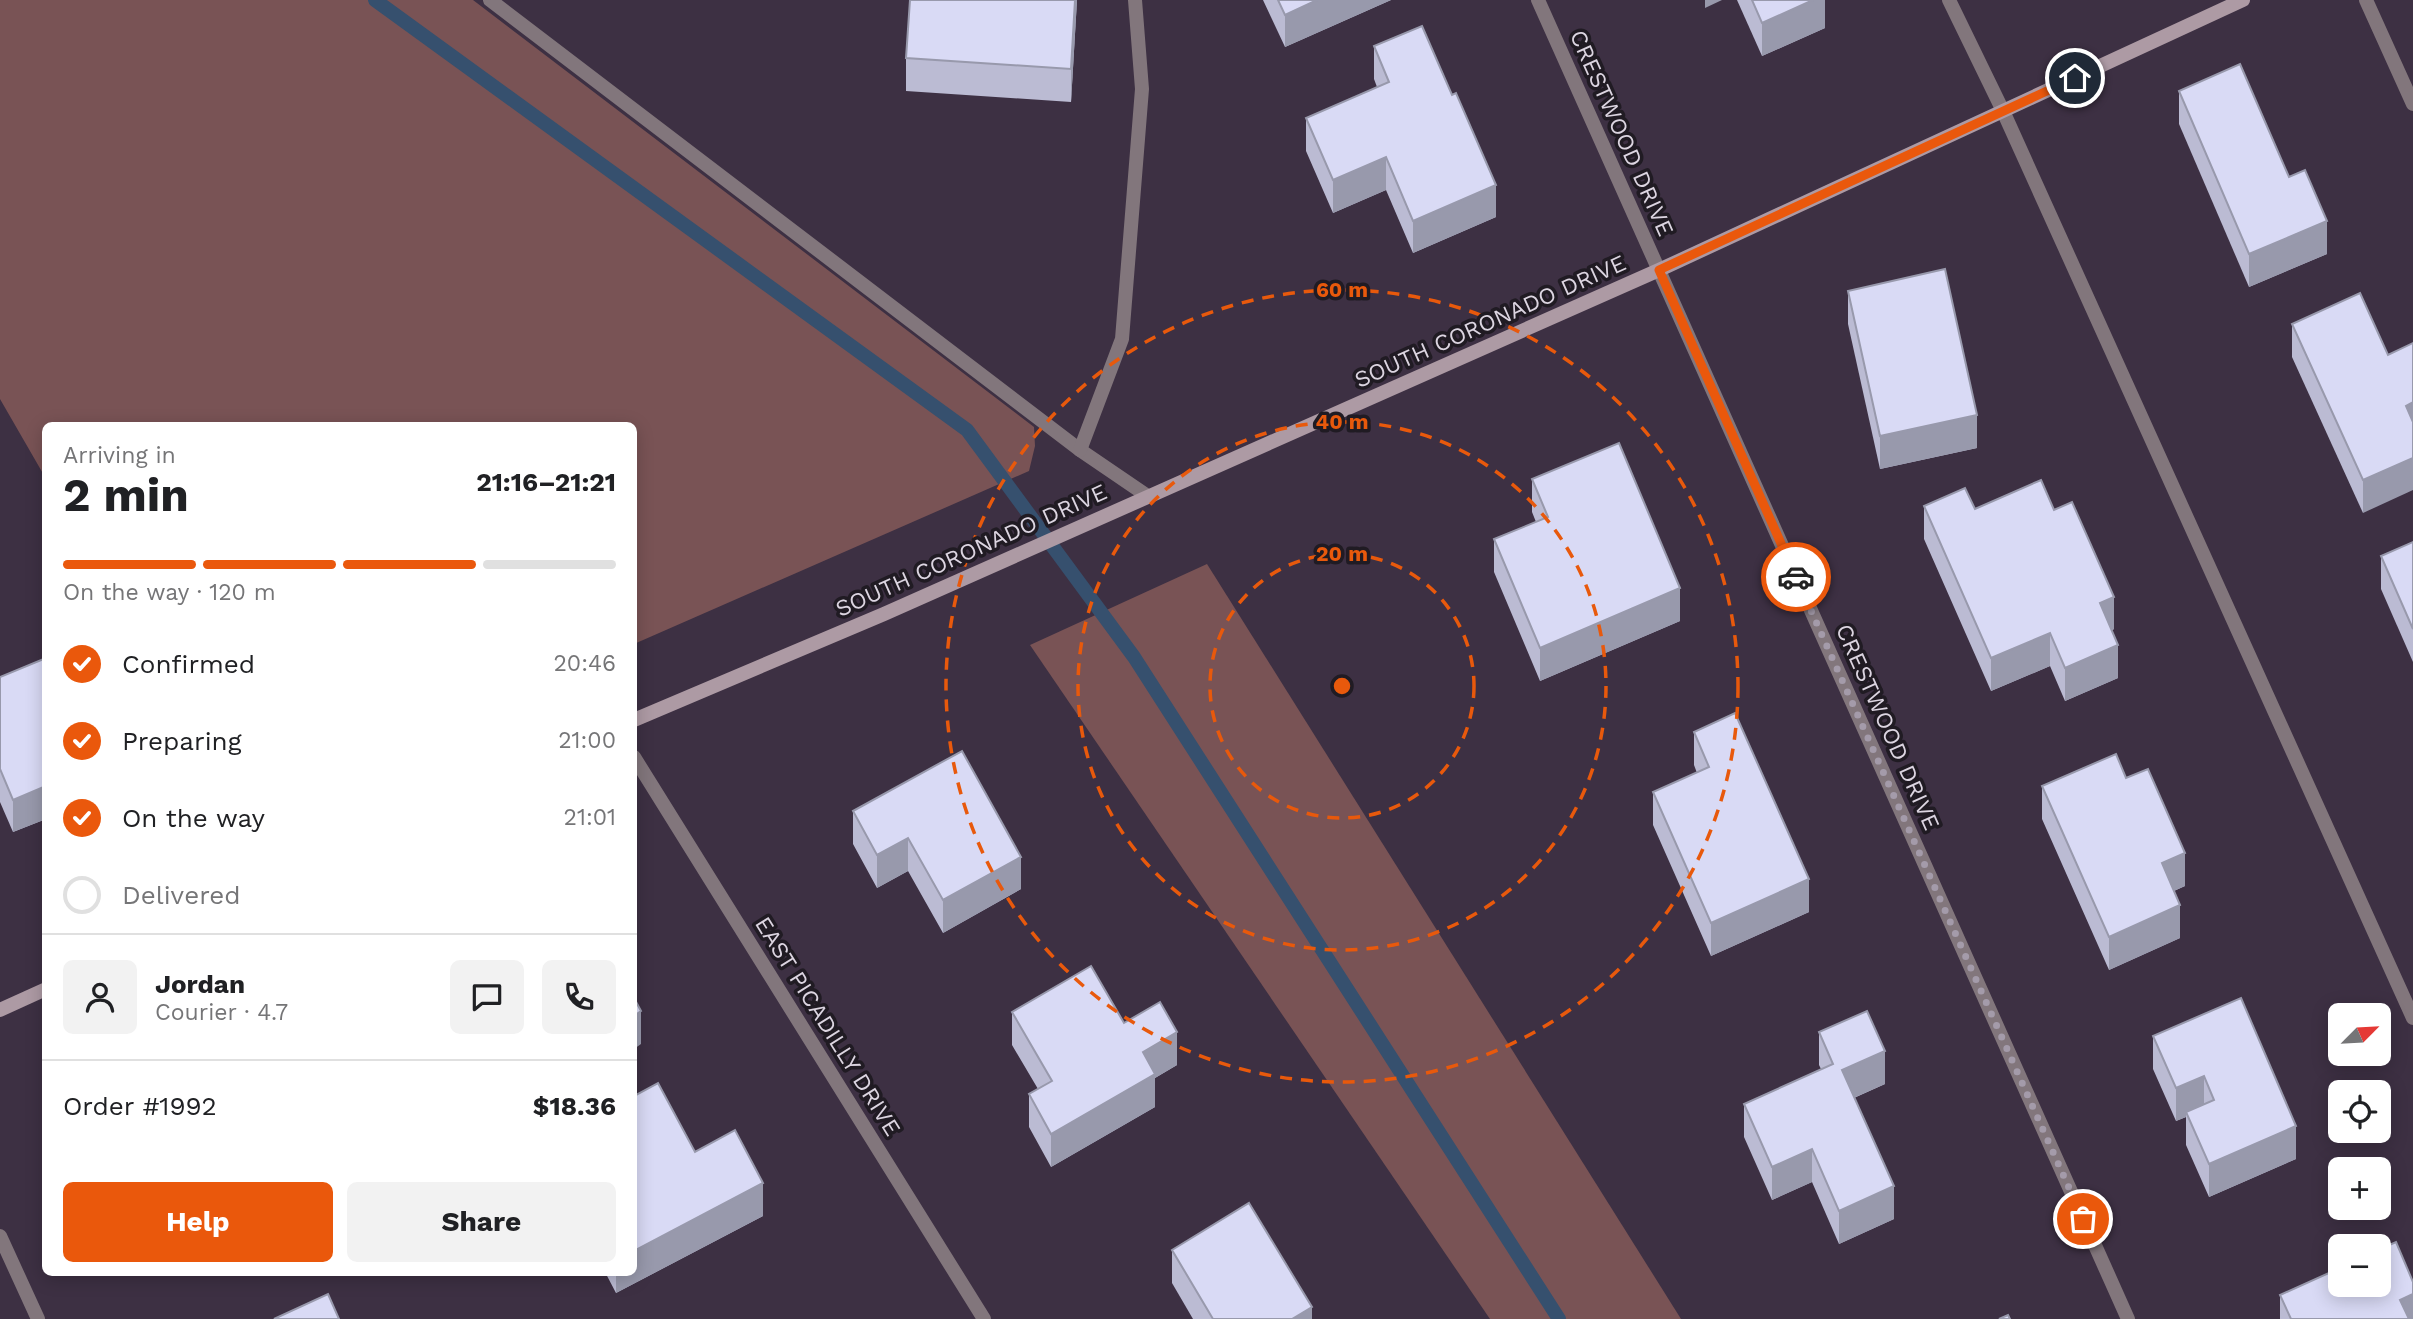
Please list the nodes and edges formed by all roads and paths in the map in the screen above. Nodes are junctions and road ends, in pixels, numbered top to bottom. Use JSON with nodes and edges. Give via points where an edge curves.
{"nodes":[{"id":1,"x":490,"y":0,"type":"edge"},
{"id":2,"x":1135,"y":0,"type":"edge"},
{"id":3,"x":1538,"y":0,"type":"edge"},
{"id":4,"x":1949,"y":0,"type":"edge"},
{"id":5,"x":2243,"y":0,"type":"edge"},
{"id":6,"x":2367,"y":0,"type":"edge"},
{"id":7,"x":2413,"y":104,"type":"edge"},
{"id":8,"x":2003,"y":111,"type":"junction"},
{"id":9,"x":1659,"y":270,"type":"junction"},
{"id":10,"x":1080,"y":450,"type":"junction"},
{"id":11,"x":1149,"y":497,"type":"junction"},
{"id":12,"x":637,"y":719,"type":"edge"},
{"id":13,"x":637,"y":762,"type":"edge"},
{"id":14,"x":42,"y":991,"type":"edge"},
{"id":15,"x":0,"y":1010,"type":"edge"},
{"id":16,"x":2413,"y":1018,"type":"edge"},
{"id":17,"x":0,"y":1237,"type":"edge"},
{"id":18,"x":38,"y":1319,"type":"edge"},
{"id":19,"x":984,"y":1319,"type":"edge"},
{"id":20,"x":2128,"y":1319,"type":"edge"}],
"edges":[{"from":1,"to":10,"type":"street"},
{"from":2,"to":10,"type":"street","via":[[1142,89],[1122,339]]},
{"from":3,"to":9,"type":"street","name":"CRESTWOOD DRIVE"},
{"from":4,"to":8,"type":"street"},
{"from":5,"to":8,"type":"street","name":"SOUTH CORONADO DRIVE"},
{"from":6,"to":7,"type":"street"},
{"from":8,"to":9,"type":"street","name":"SOUTH CORONADO DRIVE"},
{"from":8,"to":16,"type":"street"},
{"from":9,"to":11,"type":"street","name":"SOUTH CORONADO DRIVE"},
{"from":9,"to":20,"type":"street","name":"CRESTWOOD DRIVE"},
{"from":10,"to":11,"type":"street"},
{"from":11,"to":12,"type":"street","name":"SOUTH CORONADO DRIVE"},
{"from":13,"to":19,"type":"street","name":"EAST PICADILLY DRIVE"},
{"from":14,"to":15,"type":"street"},
{"from":17,"to":18,"type":"street"}]}
